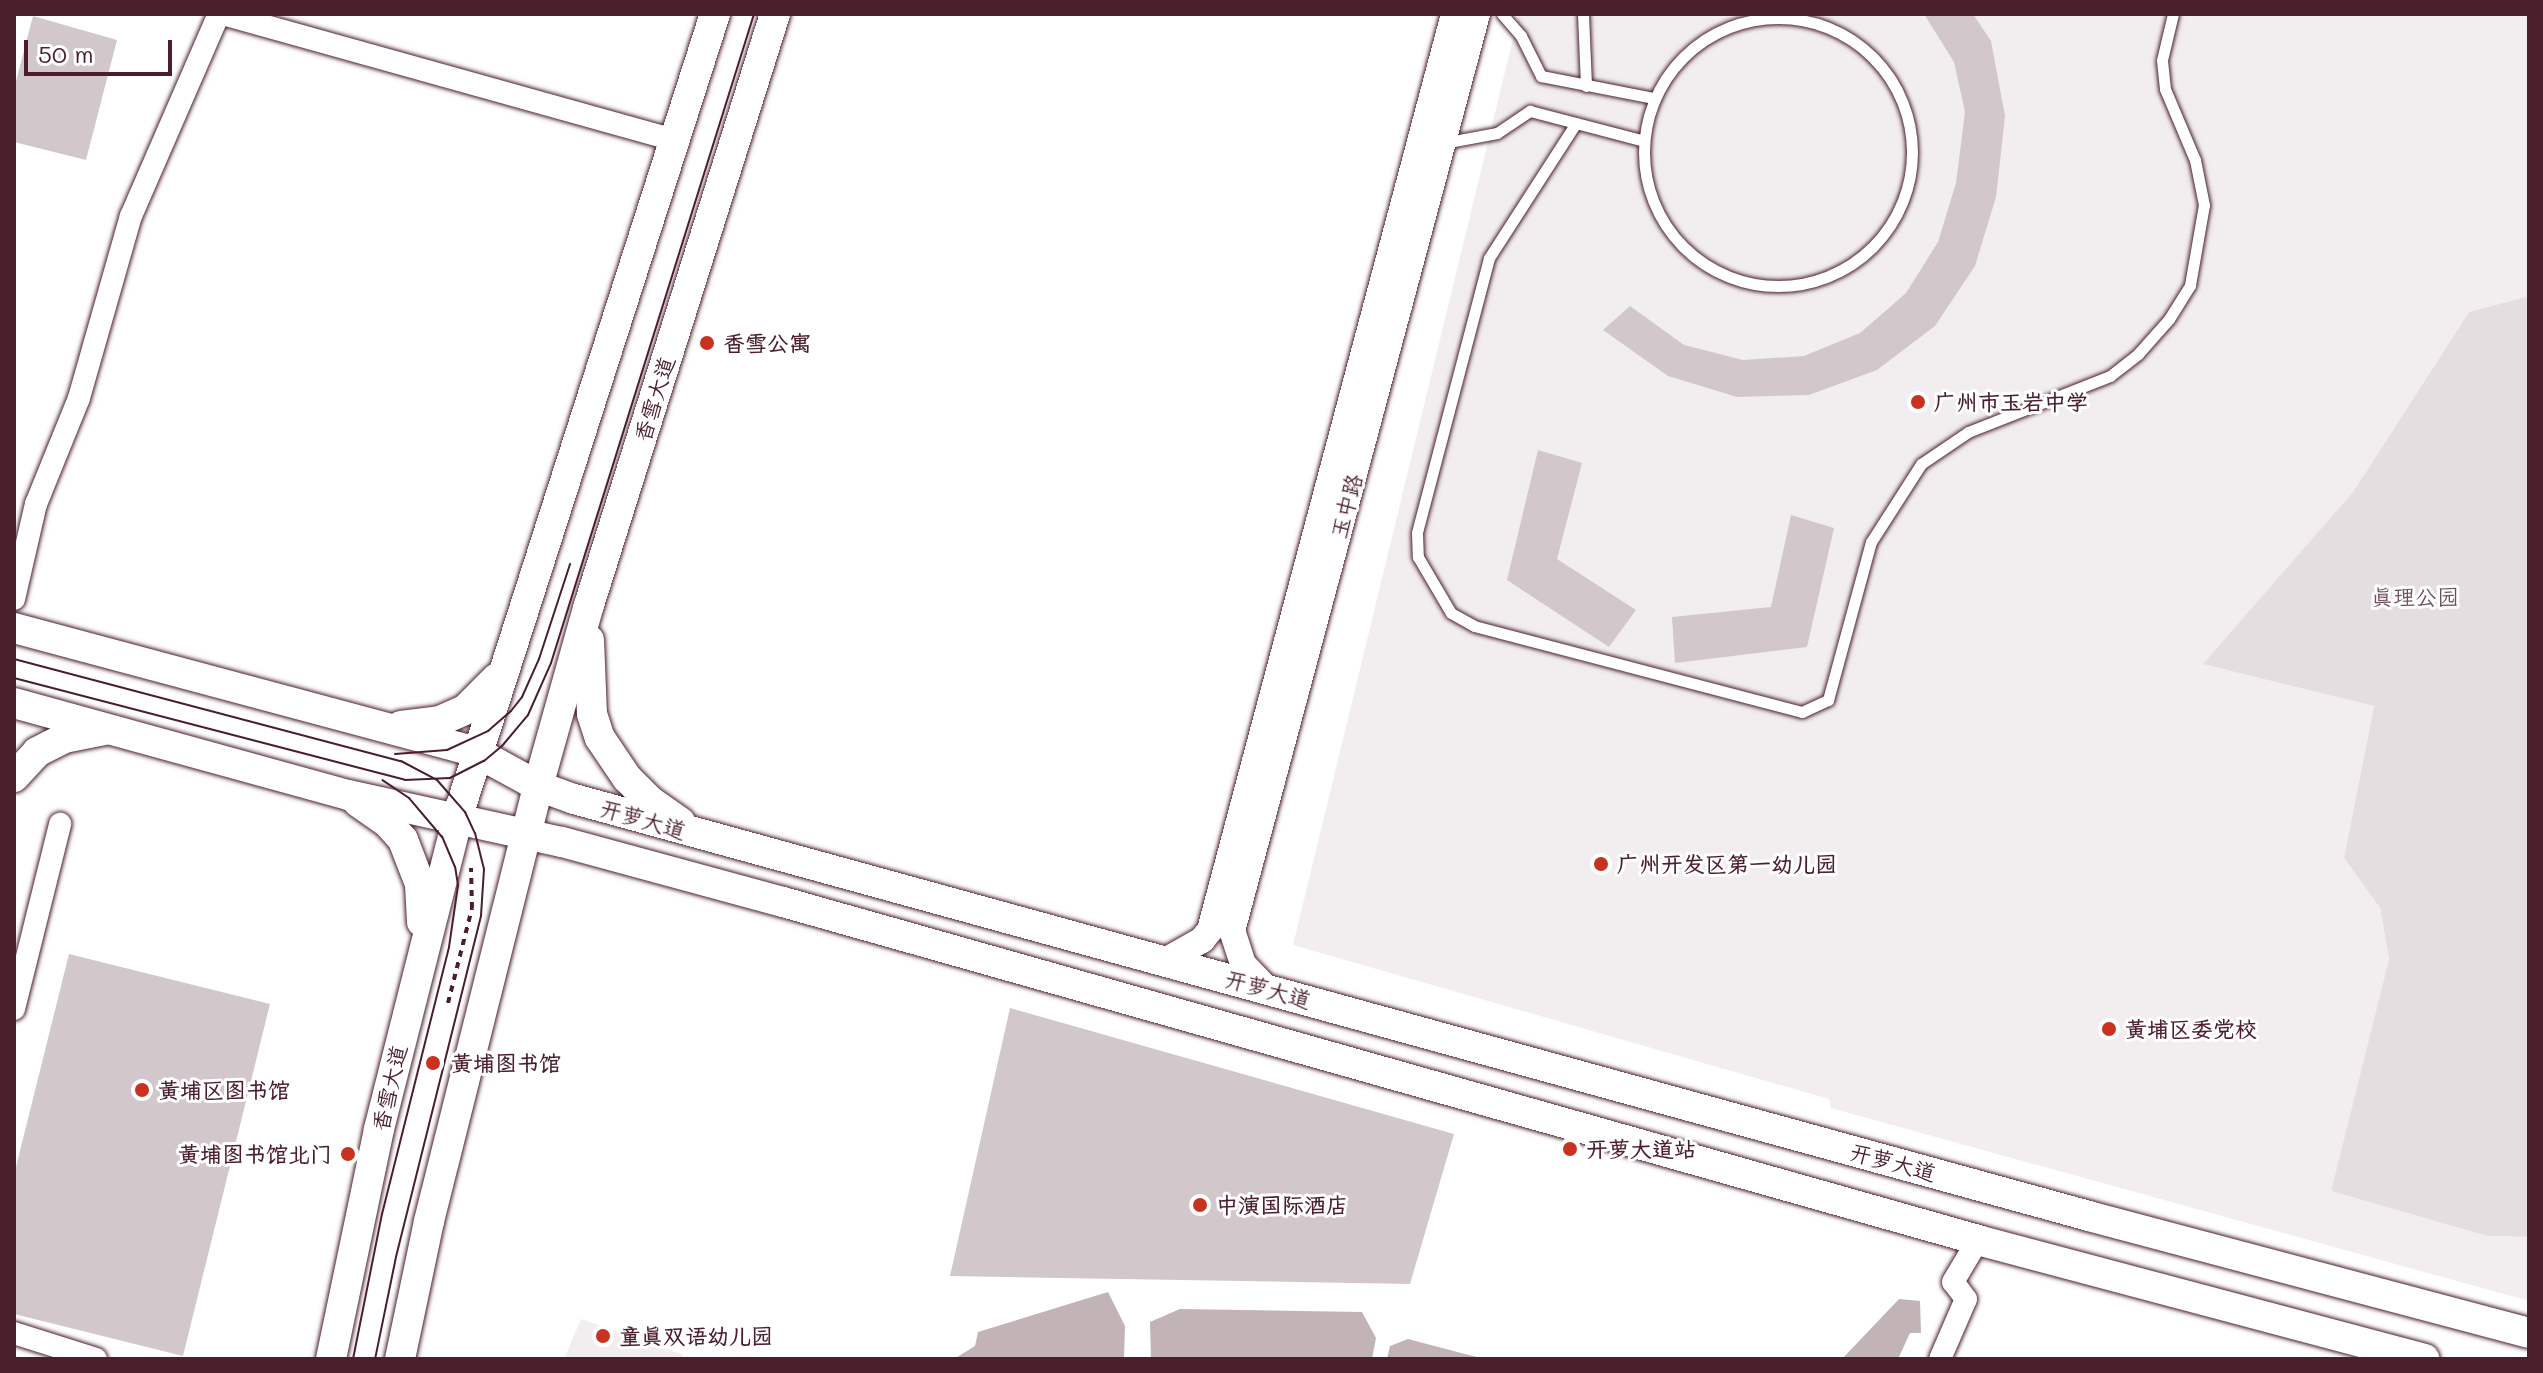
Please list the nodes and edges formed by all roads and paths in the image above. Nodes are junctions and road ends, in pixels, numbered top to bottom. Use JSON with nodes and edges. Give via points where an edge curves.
{"nodes":[{"id":1,"x":221,"y":14,"type":"edge"},
{"id":2,"x":715,"y":14,"type":"edge"},
{"id":3,"x":775,"y":14,"type":"edge"},
{"id":4,"x":1454,"y":14,"type":"edge"},
{"id":5,"x":1477,"y":14,"type":"edge"},
{"id":6,"x":1502,"y":14,"type":"edge"},
{"id":7,"x":1583,"y":14,"type":"edge"},
{"id":8,"x":2173,"y":14,"type":"edge"},
{"id":9,"x":1586,"y":86,"type":"junction"},
{"id":10,"x":1653,"y":98,"type":"junction"},
{"id":11,"x":1576,"y":123,"type":"junction"},
{"id":12,"x":675,"y":140,"type":"junction"},
{"id":13,"x":1644,"y":141,"type":"junction"},
{"id":14,"x":1443,"y":143,"type":"junction"},
{"id":15,"x":14,"y":599,"type":"edge"},
{"id":16,"x":589,"y":605,"type":"junction"},
{"id":17,"x":14,"y":628,"type":"edge"},
{"id":18,"x":505,"y":666,"type":"junction"},
{"id":19,"x":14,"y":703,"type":"edge"},
{"id":20,"x":388,"y":727,"type":"junction"},
{"id":21,"x":110,"y":729,"type":"junction"},
{"id":22,"x":476,"y":752,"type":"junction"},
{"id":23,"x":14,"y":777,"type":"edge"},
{"id":24,"x":538,"y":786,"type":"junction"},
{"id":25,"x":348,"y":795,"type":"junction"},
{"id":26,"x":457,"y":819,"type":"junction"},
{"id":27,"x":60,"y":824,"type":"dead end"},
{"id":28,"x":525,"y":834,"type":"junction"},
{"id":29,"x":698,"y":834,"type":"junction"},
{"id":30,"x":772,"y":854,"type":"junction"},
{"id":31,"x":471,"y":866,"type":"dead end"},
{"id":32,"x":757,"y":895,"type":"junction"},
{"id":33,"x":421,"y":956,"type":"junction"},
{"id":34,"x":1165,"y":961,"type":"junction"},
{"id":35,"x":1266,"y":988,"type":"junction"},
{"id":36,"x":448,"y":1003,"type":"dead end"},
{"id":37,"x":14,"y":1009,"type":"edge"},
{"id":38,"x":1978,"y":1240,"type":"junction"},
{"id":39,"x":14,"y":1333,"type":"edge"},
{"id":40,"x":2529,"y":1333,"type":"edge"},
{"id":41,"x":96,"y":1359,"type":"edge"},
{"id":42,"x":331,"y":1359,"type":"edge"},
{"id":43,"x":400,"y":1359,"type":"edge"},
{"id":44,"x":1940,"y":1359,"type":"edge"},
{"id":45,"x":2424,"y":1359,"type":"edge"}],
"edges":[{"from":1,"to":12,"type":"street"},
{"from":1,"to":15,"type":"street","via":[[131,216],[79,398],[36,504]]},
{"from":2,"to":12,"type":"main road"},
{"from":3,"to":16,"type":"main road","name":"香雪大道"},
{"from":4,"to":34,"type":"street","name":"玉中路","via":[[1210,930]]},
{"from":5,"to":14,"type":"street","name":"玉中路"},
{"from":6,"to":9,"type":"lane","via":[[1521,36],[1541,76]]},
{"from":7,"to":9,"type":"lane"},
{"from":8,"to":11,"type":"lane","via":[[2162,60],[2165,89],[2195,160],[2204,205],[2190,285],[2159,331],[2110,376],[1968,432],[1921,464],[1871,542],[1828,700],[1802,712],[1474,626],[1451,613],[1418,557],[1417,533],[1489,258]]},
{"from":9,"to":10,"type":"lane"},
{"from":10,"to":13,"type":"lane"},
{"from":10,"to":13,"type":"lane","via":[[1677,64],[1704,40],[1737,24],[1772,18],[1808,21],[1841,33],[1893,82],[1907,116],[1912,151],[1907,187],[1893,220],[1861,256],[1808,283],[1772,287],[1716,270],[1678,241],[1658,211],[1646,177]]},
{"from":11,"to":13,"type":"lane"},
{"from":11,"to":14,"type":"lane","via":[[1530,111],[1497,133]]},
{"from":12,"to":18,"type":"main road"},
{"from":14,"to":35,"type":"street","name":"玉中路","via":[[1232,931],[1243,964]]},
{"from":16,"to":24,"type":"main road","name":"香雪大道"},
{"from":16,"to":29,"type":"main road","via":[[589,679],[600,738],[650,801]]},
{"from":17,"to":20,"type":"main road","name":"开萝大道"},
{"from":18,"to":20,"type":"main road","via":[[465,710],[440,721]]},
{"from":18,"to":22,"type":"main road","name":"香雪大道"},
{"from":19,"to":21,"type":"main road","name":"开萝大道"},
{"from":20,"to":22,"type":"main road","name":"开萝大道"},
{"from":21,"to":23,"type":"main road","via":[[64,738],[37,752]]},
{"from":21,"to":25,"type":"main road","name":"开萝大道"},
{"from":22,"to":24,"type":"main road","name":"开萝大道"},
{"from":22,"to":26,"type":"main road","name":"香雪大道"},
{"from":24,"to":28,"type":"main road","name":"香雪大道"},
{"from":24,"to":29,"type":"main road","name":"开萝大道"},
{"from":25,"to":26,"type":"main road","name":"开萝大道"},
{"from":25,"to":33,"type":"main road","via":[[387,822],[414,863],[422,907]]},
{"from":26,"to":28,"type":"main road","name":"开萝大道"},
{"from":26,"to":33,"type":"main road","name":"香雪大道"},
{"from":27,"to":37,"type":"street"},
{"from":28,"to":32,"type":"main road","name":"开萝大道"},
{"from":28,"to":43,"type":"main road"},
{"from":29,"to":30,"type":"main road","name":"开萝大道"},
{"from":30,"to":32,"type":"main road","via":[[734,872],[736,883]]},
{"from":30,"to":34,"type":"main road","name":"开萝大道"},
{"from":31,"to":36,"type":"path","via":[[472,908]]},
{"from":32,"to":38,"type":"main road","name":"开萝大道"},
{"from":33,"to":42,"type":"main road","name":"香雪大道"},
{"from":34,"to":35,"type":"main road","name":"开萝大道"},
{"from":35,"to":40,"type":"main road","name":"开萝大道"},
{"from":38,"to":44,"type":"street","via":[[1953,1282],[1966,1299]]},
{"from":38,"to":45,"type":"main road","name":"开萝大道"},
{"from":39,"to":41,"type":"street"}]}
